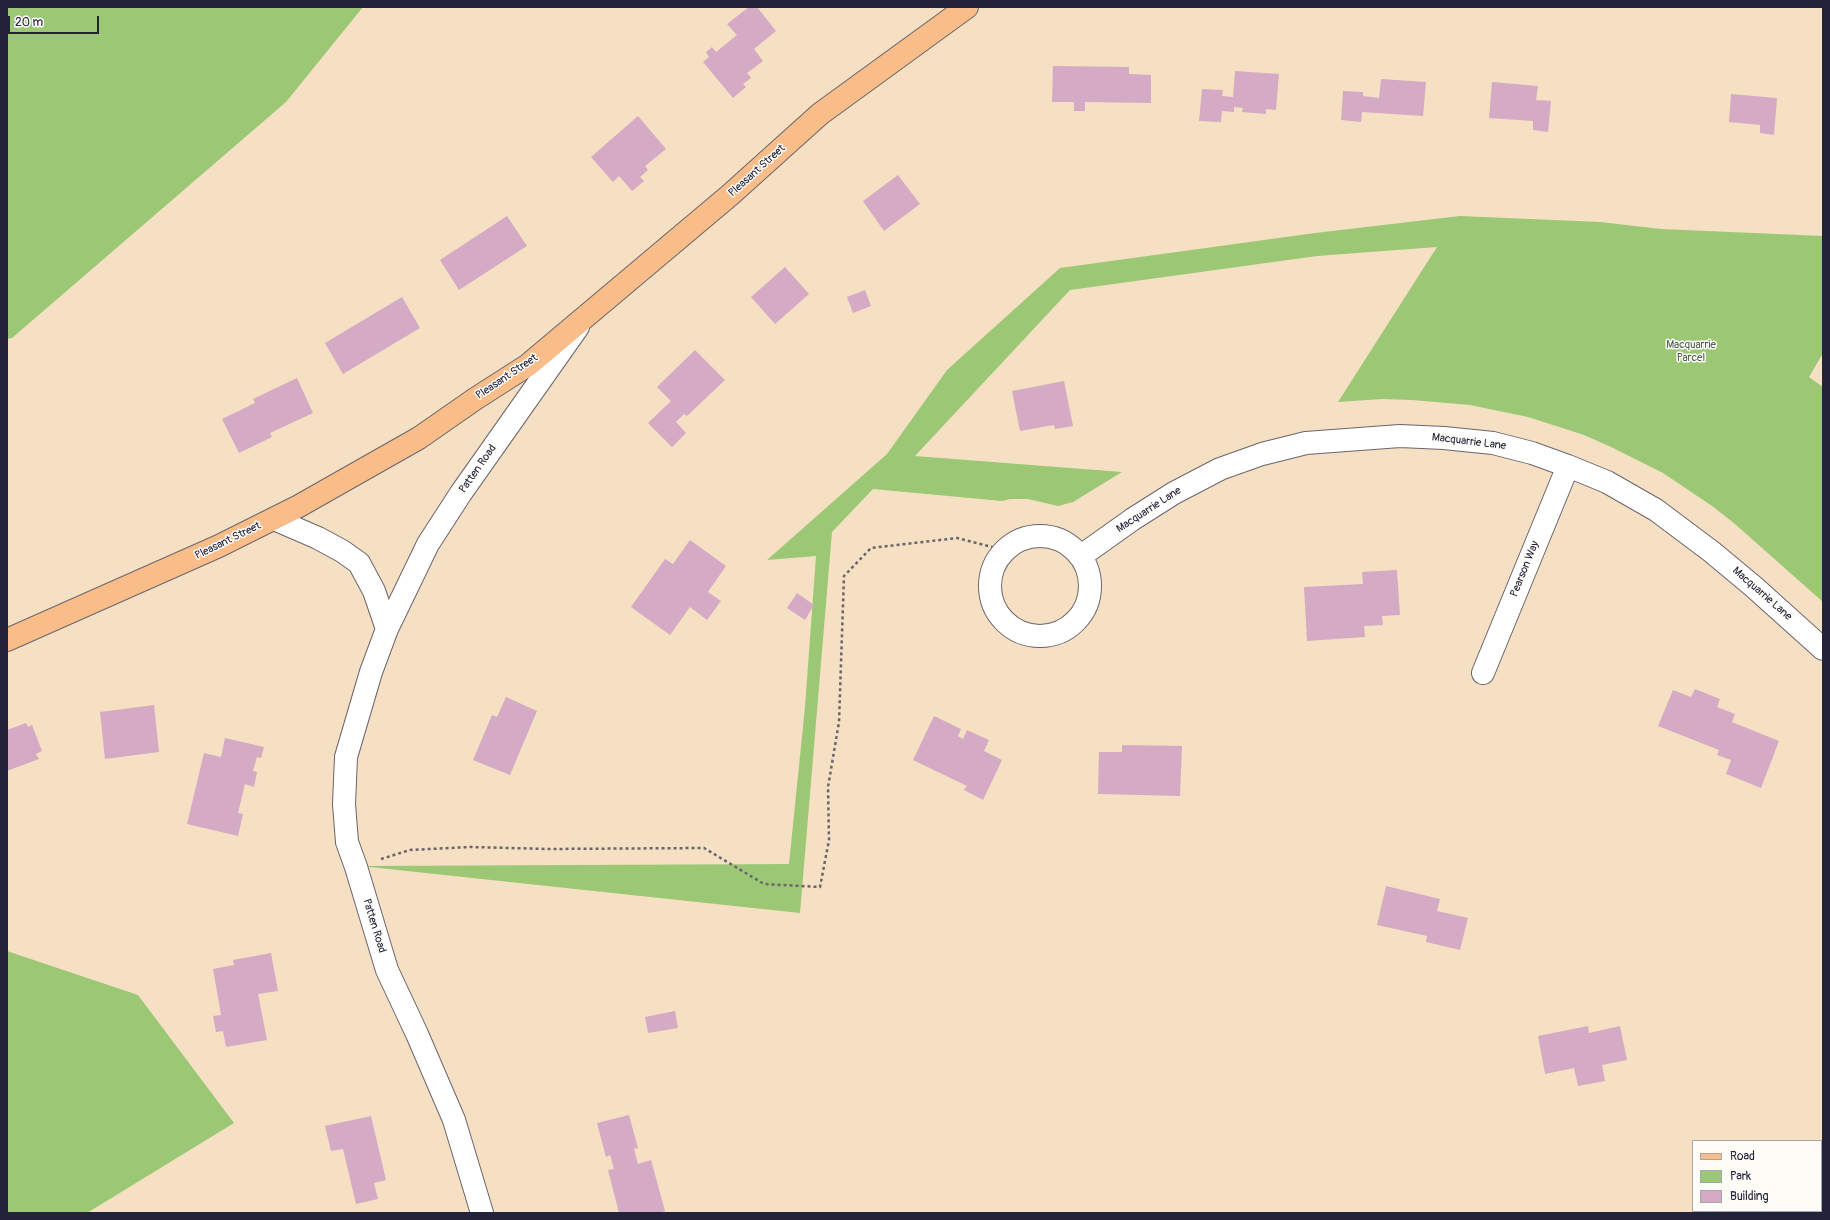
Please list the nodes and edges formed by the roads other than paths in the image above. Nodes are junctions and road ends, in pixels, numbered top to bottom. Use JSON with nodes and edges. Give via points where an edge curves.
{"nodes":[{"id":1,"x":967,"y":7,"type":"edge"},
{"id":2,"x":584,"y":319,"type":"junction"},
{"id":3,"x":1568,"y":466,"type":"junction"},
{"id":4,"x":274,"y":519,"type":"junction"},
{"id":5,"x":1081,"y":556,"type":"junction"},
{"id":6,"x":388,"y":629,"type":"junction"},
{"id":7,"x":7,"y":640,"type":"edge"},
{"id":8,"x":1823,"y":649,"type":"edge"},
{"id":9,"x":1483,"y":673,"type":"dead end"},
{"id":10,"x":482,"y":1213,"type":"edge"}],
"edges":[{"from":1,"to":2,"type":"main road","name":"Pleasant Street","via":[[820,114],[730,195]]},
{"from":2,"to":4,"type":"main road","name":"Pleasant Street","via":[[528,365],[419,438]]},
{"from":2,"to":6,"type":"street","name":"Patten Road","via":[[428,544]]},
{"from":3,"to":5,"type":"street","name":"Macquarrie Lane","via":[[1493,443],[1444,438],[1400,436],[1306,443],[1262,454],[1220,469],[1174,493]]},
{"from":3,"to":8,"type":"street","name":"Macquarrie Lane","via":[[1607,482],[1656,510],[1712,552]]},
{"from":3,"to":9,"type":"street","name":"Pearson Way"},
{"from":4,"to":6,"type":"street","via":[[324,541],[359,563],[374,591]]},
{"from":4,"to":7,"type":"main road","name":"Pleasant Street"},
{"from":5,"to":5,"type":"street","via":[[1069,544],[1053,536],[1035,535],[1018,540],[1004,550],[994,565],[989,582],[991,599],[998,615],[1009,627],[1023,634],[1039,637],[1055,635],[1069,628],[1080,617],[1088,602],[1091,587],[1088,571]]},
{"from":6,"to":10,"type":"street","name":"Patten Road","via":[[371,672],[346,757],[344,804],[347,842],[387,970],[454,1120]]}]}
